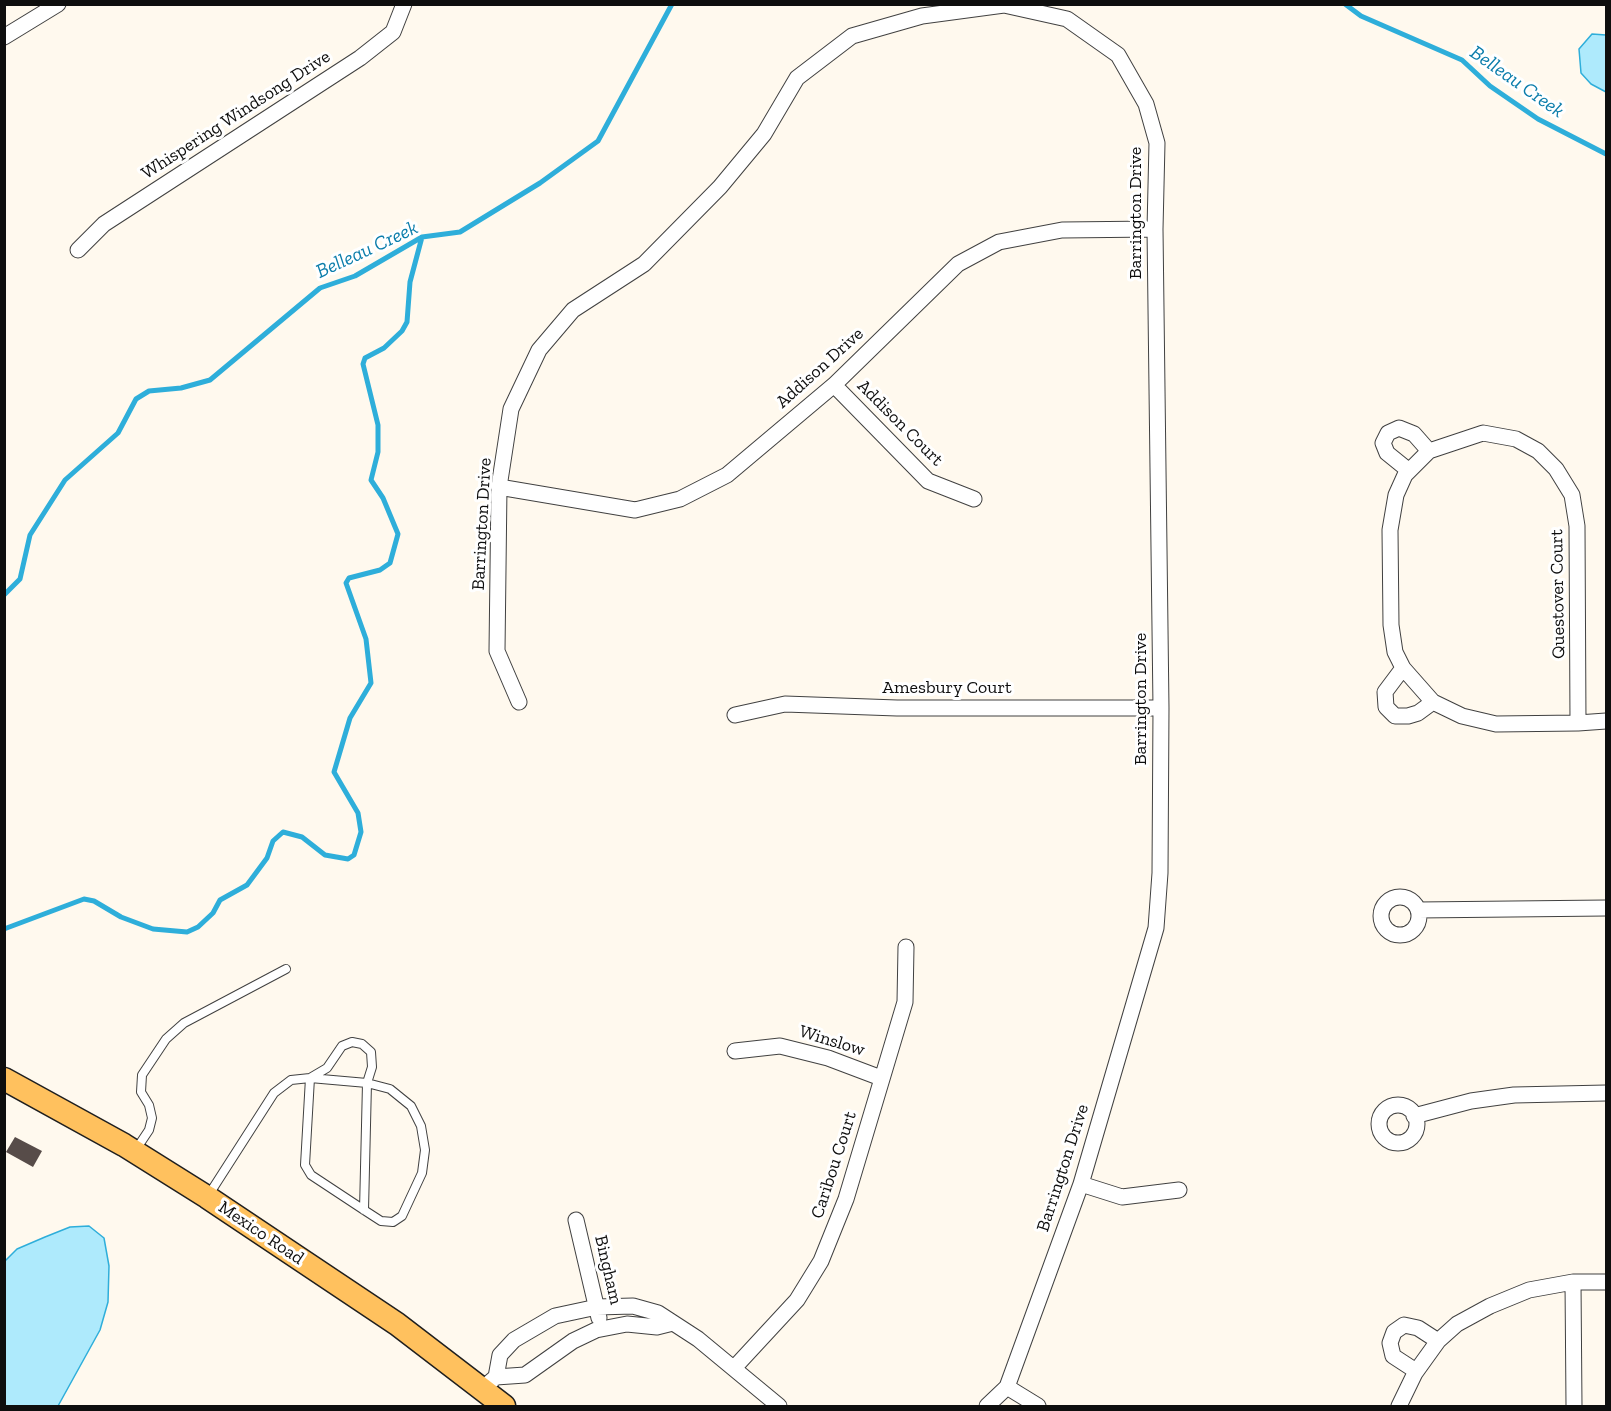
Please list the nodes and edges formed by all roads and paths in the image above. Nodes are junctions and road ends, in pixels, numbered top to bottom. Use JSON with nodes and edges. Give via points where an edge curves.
{"nodes":[{"id":1,"x":58,"y":4,"type":"edge"},
{"id":2,"x":404,"y":4,"type":"edge"},
{"id":3,"x":4,"y":37,"type":"edge"},
{"id":4,"x":1155,"y":230,"type":"junction"},
{"id":5,"x":78,"y":250,"type":"dead end"},
{"id":6,"x":834,"y":385,"type":"junction"},
{"id":7,"x":1429,"y":451,"type":"junction"},
{"id":8,"x":1408,"y":470,"type":"junction"},
{"id":9,"x":499,"y":487,"type":"junction"},
{"id":10,"x":974,"y":498,"type":"dead end"},
{"id":11,"x":1403,"y":668,"type":"junction"},
{"id":12,"x":519,"y":702,"type":"dead end"},
{"id":13,"x":1433,"y":702,"type":"junction"},
{"id":14,"x":1161,"y":708,"type":"junction"},
{"id":15,"x":735,"y":715,"type":"dead end"},
{"id":16,"x":1606,"y":722,"type":"edge"},
{"id":17,"x":1578,"y":723,"type":"junction"},
{"id":18,"x":1606,"y":908,"type":"edge"},
{"id":19,"x":1418,"y":910,"type":"dead end"},
{"id":20,"x":906,"y":947,"type":"dead end"},
{"id":21,"x":286,"y":969,"type":"dead end"},
{"id":22,"x":735,"y":1051,"type":"dead end"},
{"id":23,"x":310,"y":1078,"type":"junction"},
{"id":24,"x":881,"y":1078,"type":"junction"},
{"id":25,"x":4,"y":1079,"type":"edge"},
{"id":26,"x":367,"y":1083,"type":"junction"},
{"id":27,"x":1606,"y":1093,"type":"edge"},
{"id":28,"x":1414,"y":1116,"type":"dead end"},
{"id":29,"x":134,"y":1152,"type":"junction"},
{"id":30,"x":1081,"y":1184,"type":"junction"},
{"id":31,"x":1179,"y":1190,"type":"dead end"},
{"id":32,"x":207,"y":1197,"type":"junction"},
{"id":33,"x":364,"y":1210,"type":"junction"},
{"id":34,"x":576,"y":1220,"type":"dead end"},
{"id":35,"x":1573,"y":1282,"type":"junction"},
{"id":36,"x":1606,"y":1282,"type":"edge"},
{"id":37,"x":597,"y":1307,"type":"junction"},
{"id":38,"x":673,"y":1323,"type":"junction"},
{"id":39,"x":601,"y":1330,"type":"junction"},
{"id":40,"x":1438,"y":1341,"type":"junction"},
{"id":41,"x":735,"y":1367,"type":"junction"},
{"id":42,"x":1416,"y":1371,"type":"junction"},
{"id":43,"x":490,"y":1383,"type":"junction"},
{"id":44,"x":1007,"y":1387,"type":"junction"},
{"id":45,"x":504,"y":1407,"type":"edge"},
{"id":46,"x":779,"y":1407,"type":"edge"},
{"id":47,"x":987,"y":1407,"type":"edge"},
{"id":48,"x":1038,"y":1407,"type":"edge"},
{"id":49,"x":1399,"y":1407,"type":"edge"},
{"id":50,"x":1574,"y":1407,"type":"edge"}],
"edges":[{"from":1,"to":3,"type":"street"},
{"from":2,"to":5,"type":"street","name":"Whispering Windsong Drive","via":[[393,32],[360,58],[104,224]]},
{"from":4,"to":6,"type":"street","name":"Addison Drive","via":[[1062,230],[999,242],[958,264]]},
{"from":4,"to":9,"type":"street","name":"Barrington Drive","via":[[1157,143],[1146,104],[1118,55],[1067,19],[1004,5],[922,16],[852,36],[797,78],[764,134],[720,187],[644,264],[573,310],[539,350],[511,409]]},
{"from":4,"to":14,"type":"street","name":"Barrington Drive"},
{"from":6,"to":9,"type":"street","name":"Addison Drive","via":[[727,475],[680,499],[635,510]]},
{"from":6,"to":10,"type":"street","name":"Addison Court","via":[[928,481]]},
{"from":7,"to":8,"type":"street"},
{"from":7,"to":8,"type":"street","via":[[1414,434],[1399,428],[1388,433],[1383,443],[1387,453]]},
{"from":7,"to":17,"type":"street","name":"Questover Court","via":[[1483,433],[1516,439],[1538,451],[1556,468],[1572,495],[1577,526]]},
{"from":8,"to":11,"type":"street","via":[[1396,495],[1390,530],[1391,625],[1395,652]]},
{"from":9,"to":12,"type":"street","name":"Barrington Drive","via":[[497,651]]},
{"from":11,"to":13,"type":"street"},
{"from":11,"to":13,"type":"street","via":[[1385,692],[1386,707],[1395,716],[1408,716]]},
{"from":13,"to":17,"type":"street","via":[[1462,716],[1496,724]]},
{"from":14,"to":15,"type":"street","name":"Amesbury Court","via":[[785,704]]},
{"from":14,"to":30,"type":"street","name":"Barrington Drive","via":[[1156,928]]},
{"from":16,"to":17,"type":"street"},
{"from":18,"to":19,"type":"street"},
{"from":20,"to":24,"type":"street","name":"Caribou Court","via":[[905,1002]]},
{"from":21,"to":29,"type":"lane","via":[[192,1018],[166,1039],[142,1075],[141,1092],[152,1118]]},
{"from":22,"to":24,"type":"street","name":"Winslow","via":[[780,1046],[828,1058]]},
{"from":23,"to":26,"type":"lane"},
{"from":23,"to":26,"type":"lane","via":[[327,1068],[342,1046],[352,1042],[362,1044],[371,1053]]},
{"from":23,"to":32,"type":"lane","via":[[291,1080],[274,1093]]},
{"from":23,"to":33,"type":"lane","via":[[306,1165],[311,1175]]},
{"from":24,"to":41,"type":"street","name":"Caribou Court","via":[[846,1198],[821,1261],[797,1300]]},
{"from":25,"to":29,"type":"main road","name":"Mexico Road"},
{"from":26,"to":33,"type":"lane"},
{"from":26,"to":33,"type":"lane","via":[[390,1089],[411,1106],[421,1126],[425,1150],[422,1173],[402,1216],[393,1222],[381,1221]]},
{"from":27,"to":28,"type":"street","via":[[1514,1095]]},
{"from":29,"to":32,"type":"main road","name":"Mexico Road"},
{"from":30,"to":31,"type":"street","via":[[1122,1197]]},
{"from":30,"to":44,"type":"street","name":"Barrington Drive"},
{"from":32,"to":43,"type":"main road","name":"Mexico Road"},
{"from":34,"to":37,"type":"street","name":"Bingham"},
{"from":35,"to":36,"type":"street"},
{"from":35,"to":40,"type":"street","via":[[1529,1290],[1490,1306]]},
{"from":35,"to":50,"type":"street"},
{"from":37,"to":38,"type":"street","via":[[633,1306],[658,1313]]},
{"from":37,"to":39,"type":"street","name":"Bingham"},
{"from":37,"to":43,"type":"street","via":[[555,1316],[514,1340],[500,1355]]},
{"from":38,"to":39,"type":"street","via":[[657,1327],[627,1324]]},
{"from":38,"to":41,"type":"street"},
{"from":39,"to":43,"type":"street","via":[[573,1341],[525,1375]]},
{"from":40,"to":42,"type":"street"},
{"from":40,"to":42,"type":"street","via":[[1418,1328],[1404,1325],[1394,1332],[1390,1343],[1393,1356]]},
{"from":41,"to":46,"type":"street"},
{"from":42,"to":49,"type":"street"},
{"from":43,"to":45,"type":"main road","name":"Mexico Road"},
{"from":44,"to":47,"type":"street","name":"Barrington Drive"},
{"from":44,"to":48,"type":"street"}]}
